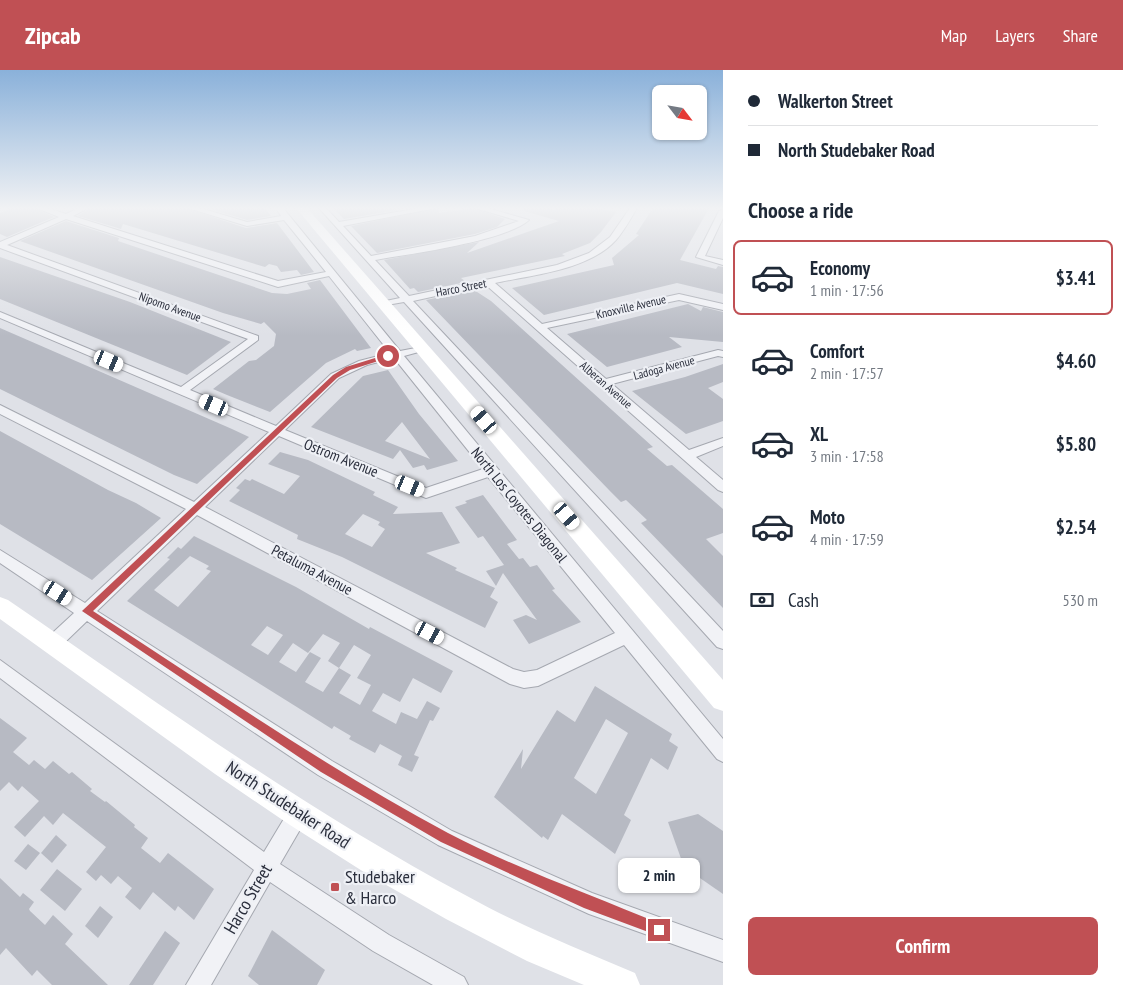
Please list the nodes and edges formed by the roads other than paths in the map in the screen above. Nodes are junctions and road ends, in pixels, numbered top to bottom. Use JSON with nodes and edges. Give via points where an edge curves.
{"nodes":[{"id":1,"x":16,"y":251,"type":"edge"},
{"id":2,"x":174,"y":251,"type":"edge"},
{"id":3,"x":314,"y":251,"type":"edge"},
{"id":4,"x":338,"y":251,"type":"edge"},
{"id":5,"x":360,"y":251,"type":"edge"},
{"id":6,"x":409,"y":251,"type":"edge"},
{"id":7,"x":598,"y":251,"type":"edge"},
{"id":8,"x":703,"y":251,"type":"edge"},
{"id":9,"x":368,"y":259,"type":"junction"},
{"id":10,"x":723,"y":263,"type":"edge"},
{"id":11,"x":332,"y":273,"type":"junction"},
{"id":12,"x":489,"y":283,"type":"junction"},
{"id":13,"x":406,"y":299,"type":"junction"},
{"id":14,"x":384,"y":304,"type":"junction"},
{"id":15,"x":723,"y":307,"type":"edge"},
{"id":16,"x":0,"y":314,"type":"edge"},
{"id":17,"x":540,"y":328,"type":"junction"},
{"id":18,"x":422,"y":348,"type":"junction"},
{"id":19,"x":397,"y":354,"type":"junction"},
{"id":20,"x":723,"y":354,"type":"edge"},
{"id":21,"x":604,"y":384,"type":"junction"},
{"id":22,"x":182,"y":391,"type":"junction"},
{"id":23,"x":0,"y":409,"type":"edge"},
{"id":24,"x":277,"y":431,"type":"junction"},
{"id":25,"x":723,"y":442,"type":"edge"},
{"id":26,"x":686,"y":456,"type":"junction"},
{"id":27,"x":491,"y":471,"type":"junction"},
{"id":28,"x":723,"y":487,"type":"edge"},
{"id":29,"x":195,"y":508,"type":"junction"},
{"id":30,"x":0,"y":556,"type":"edge"},
{"id":31,"x":0,"y":607,"type":"edge"},
{"id":32,"x":86,"y":611,"type":"junction"},
{"id":33,"x":626,"y":636,"type":"junction"},
{"id":34,"x":723,"y":642,"type":"edge"},
{"id":35,"x":53,"y":643,"type":"junction"},
{"id":36,"x":0,"y":668,"type":"edge"},
{"id":37,"x":720,"y":693,"type":"edge"},
{"id":38,"x":723,"y":753,"type":"edge"},
{"id":39,"x":298,"y":814,"type":"junction"},
{"id":40,"x":266,"y":867,"type":"junction"},
{"id":41,"x":723,"y":951,"type":"edge"},
{"id":42,"x":198,"y":985,"type":"edge"},
{"id":43,"x":456,"y":985,"type":"edge"},
{"id":44,"x":623,"y":985,"type":"edge"}],
"edges":[{"from":1,"to":22,"type":"street","name":"Nipomo Avenue","via":[[255,338]]},
{"from":2,"to":11,"type":"street","via":[[278,284]]},
{"from":3,"to":11,"type":"street","name":"North Los Coyotes Diagonal"},
{"from":4,"to":14,"type":"main road","name":"North Los Coyotes Diagonal"},
{"from":5,"to":9,"type":"street"},
{"from":6,"to":9,"type":"street"},
{"from":7,"to":12,"type":"street","name":"Harco Street","via":[[559,267]]},
{"from":8,"to":10,"type":"street","via":[[700,257]]},
{"from":9,"to":13,"type":"street"},
{"from":11,"to":19,"type":"street","name":"North Los Coyotes Diagonal"},
{"from":12,"to":13,"type":"street","name":"Harco Street"},
{"from":12,"to":17,"type":"street","name":"Alberan Avenue"},
{"from":13,"to":14,"type":"street","name":"Harco Street"},
{"from":13,"to":34,"type":"street"},
{"from":14,"to":18,"type":"main road","name":"North Los Coyotes Diagonal"},
{"from":15,"to":17,"type":"street","name":"Knoxville Avenue","via":[[679,296]]},
{"from":16,"to":22,"type":"street","name":"Ostrom Avenue"},
{"from":17,"to":21,"type":"street","name":"Alberan Avenue"},
{"from":18,"to":19,"type":"street"},
{"from":18,"to":37,"type":"main road","name":"North Los Coyotes Diagonal"},
{"from":19,"to":24,"type":"street","via":[[348,368],[335,376]]},
{"from":19,"to":27,"type":"street","name":"North Los Coyotes Diagonal"},
{"from":20,"to":21,"type":"street","name":"Ladoga Avenue"},
{"from":21,"to":26,"type":"street","name":"Alberan Avenue"},
{"from":22,"to":24,"type":"street","name":"Ostrom Avenue"},
{"from":23,"to":29,"type":"street","name":"Petaluma Avenue"},
{"from":24,"to":27,"type":"street","name":"Ostrom Avenue","via":[[426,493]]},
{"from":24,"to":29,"type":"street"},
{"from":25,"to":26,"type":"street"},
{"from":26,"to":28,"type":"street","name":"Alberan Avenue"},
{"from":27,"to":33,"type":"street","name":"North Los Coyotes Diagonal"},
{"from":29,"to":32,"type":"street"},
{"from":29,"to":33,"type":"street","name":"Petaluma Avenue","via":[[524,680],[538,678]]},
{"from":30,"to":32,"type":"street"},
{"from":31,"to":35,"type":"main road","name":"North Studebaker Road"},
{"from":32,"to":35,"type":"street"},
{"from":32,"to":41,"type":"street","via":[[325,768],[445,838],[589,903]]},
{"from":33,"to":38,"type":"street","name":"North Los Coyotes Diagonal"},
{"from":35,"to":39,"type":"main road","name":"North Studebaker Road"},
{"from":36,"to":40,"type":"street"},
{"from":39,"to":40,"type":"street","name":"Harco Street"},
{"from":39,"to":44,"type":"main road","name":"North Studebaker Road","via":[[450,904],[523,942]]},
{"from":40,"to":42,"type":"street","name":"Harco Street"},
{"from":40,"to":43,"type":"street","via":[[381,944]]}]}
